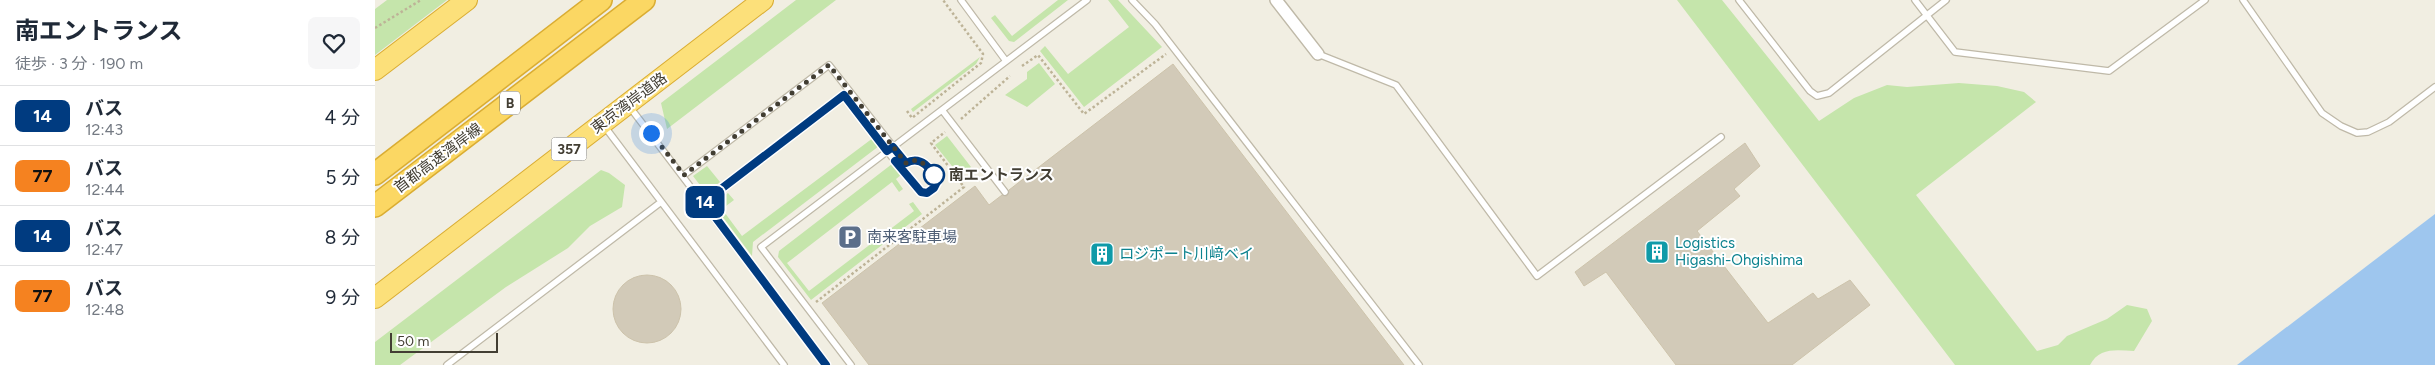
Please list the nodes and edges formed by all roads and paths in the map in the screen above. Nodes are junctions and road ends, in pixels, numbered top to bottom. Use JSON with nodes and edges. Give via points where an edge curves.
{"nodes":[{"id":1,"x":421,"y":0,"type":"edge"},
{"id":2,"x":467,"y":0,"type":"edge"},
{"id":3,"x":601,"y":0,"type":"edge"},
{"id":4,"x":644,"y":0,"type":"edge"},
{"id":5,"x":763,"y":0,"type":"edge"},
{"id":6,"x":943,"y":0,"type":"edge"},
{"id":7,"x":961,"y":0,"type":"edge"},
{"id":8,"x":1087,"y":0,"type":"edge"},
{"id":9,"x":1132,"y":0,"type":"edge"},
{"id":10,"x":1276,"y":0,"type":"edge"},
{"id":11,"x":1739,"y":0,"type":"edge"},
{"id":12,"x":1915,"y":0,"type":"edge"},
{"id":13,"x":1945,"y":0,"type":"edge"},
{"id":14,"x":2205,"y":0,"type":"edge"},
{"id":15,"x":2243,"y":0,"type":"edge"},
{"id":16,"x":1926,"y":14,"type":"junction"},
{"id":17,"x":375,"y":28,"type":"edge"},
{"id":18,"x":1168,"y":52,"type":"dead end"},
{"id":19,"x":1318,"y":54,"type":"joint"},
{"id":20,"x":1006,"y":61,"type":"junction"},
{"id":21,"x":1023,"y":66,"type":"dead end"},
{"id":22,"x":375,"y":70,"type":"edge"},
{"id":23,"x":1010,"y":76,"type":"dead end"},
{"id":24,"x":2435,"y":87,"type":"edge"},
{"id":25,"x":628,"y":104,"type":"junction"},
{"id":26,"x":942,"y":110,"type":"junction"},
{"id":27,"x":907,"y":111,"type":"dead end"},
{"id":28,"x":961,"y":119,"type":"dead end"},
{"id":29,"x":602,"y":123,"type":"junction"},
{"id":30,"x":945,"y":132,"type":"dead end"},
{"id":31,"x":1721,"y":137,"type":"dead end"},
{"id":32,"x":893,"y":147,"type":"junction"},
{"id":33,"x":887,"y":151,"type":"junction"},
{"id":34,"x":375,"y":174,"type":"edge"},
{"id":35,"x":684,"y":175,"type":"junction"},
{"id":36,"x":1005,"y":192,"type":"dead end"},
{"id":37,"x":661,"y":202,"type":"junction"},
{"id":38,"x":704,"y":202,"type":"junction"},
{"id":39,"x":375,"y":206,"type":"edge"},
{"id":40,"x":375,"y":298,"type":"edge"},
{"id":41,"x":821,"y":310,"type":"dead end"},
{"id":42,"x":447,"y":365,"type":"edge"},
{"id":43,"x":784,"y":365,"type":"edge"},
{"id":44,"x":826,"y":365,"type":"edge"},
{"id":45,"x":851,"y":365,"type":"edge"},
{"id":46,"x":1419,"y":365,"type":"edge"}],
"edges":[{"from":1,"to":17,"type":"path"},
{"from":2,"to":22,"type":"highway"},
{"from":3,"to":34,"type":"highway","name":"首都高速湾岸線","number":"B"},
{"from":4,"to":39,"type":"highway","name":"首都高速湾岸線","number":"B"},
{"from":5,"to":25,"type":"highway","name":"東京湾岸道路","number":"357"},
{"from":6,"to":27,"type":"path","via":[[983,54],[981,63],[912,118]]},
{"from":7,"to":20,"type":"lane"},
{"from":8,"to":20,"type":"lane"},
{"from":9,"to":46,"type":"lane","via":[[1155,24]]},
{"from":10,"to":19,"type":"street"},
{"from":11,"to":16,"type":"lane","via":[[1817,96],[1829,93]]},
{"from":12,"to":16,"type":"lane"},
{"from":13,"to":16,"type":"lane"},
{"from":14,"to":16,"type":"lane","via":[[2109,71],[1955,52]]},
{"from":15,"to":24,"type":"lane","via":[[2322,113],[2341,126],[2357,133],[2368,132],[2389,122]]},
{"from":18,"to":21,"type":"path","via":[[1084,114],[1038,55]]},
{"from":19,"to":31,"type":"lane","via":[[1396,85],[1537,276]]},
{"from":20,"to":26,"type":"lane"},
{"from":23,"to":28,"type":"path"},
{"from":25,"to":29,"type":"highway","name":"東京湾岸道路","number":"357"},
{"from":25,"to":35,"type":"lane"},
{"from":26,"to":32,"type":"lane"},
{"from":26,"to":36,"type":"lane"},
{"from":29,"to":37,"type":"lane"},
{"from":29,"to":40,"type":"highway","name":"東京湾岸道路","number":"357"},
{"from":30,"to":41,"type":"path","via":[[931,143],[964,187],[815,302]]},
{"from":32,"to":33,"type":"lane"},
{"from":32,"to":33,"type":"lane","via":[[906,163],[922,161],[934,175],[937,182],[934,188],[927,193],[915,187]]},
{"from":32,"to":35,"type":"lane","via":[[829,65]]},
{"from":33,"to":38,"type":"lane","via":[[844,95]]},
{"from":33,"to":45,"type":"lane","via":[[761,248]]},
{"from":35,"to":38,"type":"lane"},
{"from":37,"to":42,"type":"lane"},
{"from":37,"to":43,"type":"lane"},
{"from":38,"to":44,"type":"lane"}]}
